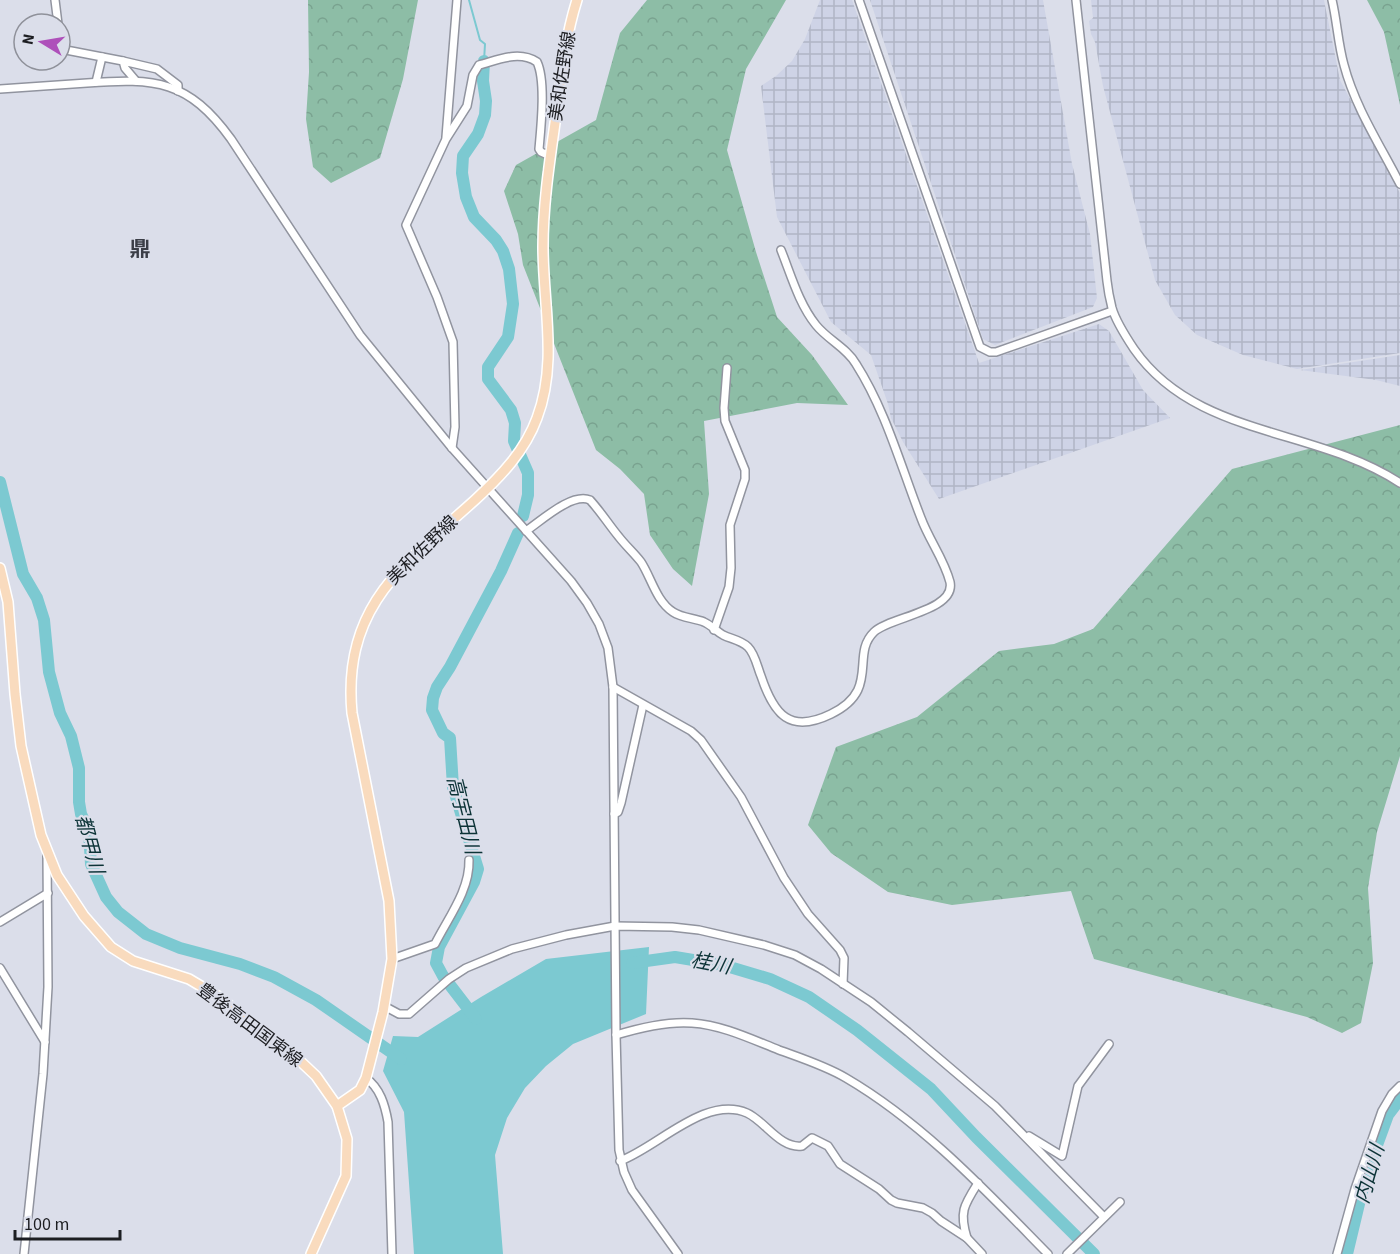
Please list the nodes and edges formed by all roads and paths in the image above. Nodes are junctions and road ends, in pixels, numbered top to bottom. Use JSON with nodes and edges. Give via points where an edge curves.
{"nodes":[{"id":1,"x":457,"y":0,"type":"edge"},
{"id":2,"x":577,"y":0,"type":"edge"},
{"id":3,"x":859,"y":0,"type":"edge"},
{"id":4,"x":1076,"y":0,"type":"edge"},
{"id":5,"x":1332,"y":0,"type":"edge"},
{"id":6,"x":72,"y":51,"type":"edge"},
{"id":7,"x":102,"y":57,"type":"junction"},
{"id":8,"x":123,"y":62,"type":"junction"},
{"id":9,"x":136,"y":81,"type":"junction"},
{"id":10,"x":96,"y":82,"type":"junction"},
{"id":11,"x":0,"y":89,"type":"edge"},
{"id":12,"x":178,"y":91,"type":"junction"},
{"id":13,"x":446,"y":139,"type":"junction"},
{"id":14,"x":550,"y":156,"type":"junction"},
{"id":15,"x":1400,"y":183,"type":"edge"},
{"id":16,"x":781,"y":250,"type":"dead end"},
{"id":17,"x":1112,"y":311,"type":"junction"},
{"id":18,"x":727,"y":368,"type":"dead end"},
{"id":19,"x":452,"y":448,"type":"junction"},
{"id":20,"x":1400,"y":483,"type":"edge"},
{"id":21,"x":488,"y":488,"type":"junction"},
{"id":22,"x":526,"y":531,"type":"junction"},
{"id":23,"x":0,"y":568,"type":"edge"},
{"id":24,"x":714,"y":630,"type":"junction"},
{"id":25,"x":613,"y":687,"type":"junction"},
{"id":26,"x":643,"y":705,"type":"junction"},
{"id":27,"x":614,"y":814,"type":"junction"},
{"id":28,"x":47,"y":855,"type":"junction"},
{"id":29,"x":469,"y":860,"type":"dead end"},
{"id":30,"x":48,"y":893,"type":"junction"},
{"id":31,"x":0,"y":922,"type":"edge"},
{"id":32,"x":615,"y":928,"type":"junction"},
{"id":33,"x":392,"y":959,"type":"junction"},
{"id":34,"x":0,"y":968,"type":"edge"},
{"id":35,"x":843,"y":984,"type":"junction"},
{"id":36,"x":383,"y":1009,"type":"junction"},
{"id":37,"x":616,"y":1033,"type":"junction"},
{"id":38,"x":45,"y":1041,"type":"junction"},
{"id":39,"x":1109,"y":1044,"type":"dead end"},
{"id":40,"x":368,"y":1073,"type":"junction"},
{"id":41,"x":1400,"y":1086,"type":"edge"},
{"id":42,"x":338,"y":1106,"type":"junction"},
{"id":43,"x":1019,"y":1130,"type":"junction"},
{"id":44,"x":620,"y":1161,"type":"junction"},
{"id":45,"x":978,"y":1183,"type":"junction"},
{"id":46,"x":1120,"y":1202,"type":"dead end"},
{"id":47,"x":1103,"y":1219,"type":"junction"},
{"id":48,"x":967,"y":1238,"type":"junction"},
{"id":49,"x":24,"y":1254,"type":"edge"},
{"id":50,"x":311,"y":1254,"type":"edge"},
{"id":51,"x":392,"y":1254,"type":"edge"},
{"id":52,"x":678,"y":1254,"type":"edge"},
{"id":53,"x":982,"y":1254,"type":"edge"},
{"id":54,"x":1048,"y":1254,"type":"edge"},
{"id":55,"x":1067,"y":1254,"type":"edge"},
{"id":56,"x":1337,"y":1254,"type":"edge"}],
"edges":[{"from":1,"to":13,"type":"street"},
{"from":2,"to":14,"type":"main road","name":"美和佐野線","via":[[566,39]]},
{"from":3,"to":17,"type":"street","via":[[980,347],[996,352]]},
{"from":4,"to":17,"type":"street"},
{"from":5,"to":15,"type":"street","via":[[1350,84]]},
{"from":6,"to":7,"type":"street"},
{"from":7,"to":8,"type":"street"},
{"from":7,"to":10,"type":"street"},
{"from":8,"to":9,"type":"street"},
{"from":8,"to":12,"type":"street","via":[[158,69],[178,85]]},
{"from":9,"to":10,"type":"street"},
{"from":9,"to":12,"type":"street"},
{"from":10,"to":11,"type":"street"},
{"from":12,"to":19,"type":"street","via":[[200,104],[221,126],[342,310]]},
{"from":13,"to":14,"type":"street","via":[[467,106],[479,65],[520,56],[538,64],[542,106],[539,149]]},
{"from":13,"to":19,"type":"street","via":[[406,225],[453,342]]},
{"from":14,"to":21,"type":"main road","name":"美和佐野線","via":[[543,244],[549,370],[537,418],[523,447]]},
{"from":16,"to":24,"type":"street","via":[[808,314],[823,334],[856,363],[896,448],[922,521],[949,579],[950,591],[933,606],[872,634],[854,698],[833,713],[806,723],[789,720],[775,707],[750,649]]},
{"from":17,"to":20,"type":"street","via":[[1153,373],[1186,399],[1366,464]]},
{"from":18,"to":24,"type":"street","via":[[725,421],[745,479],[730,525],[729,587]]},
{"from":19,"to":21,"type":"street"},
{"from":21,"to":22,"type":"street"},
{"from":21,"to":33,"type":"main road","name":"美和佐野線","via":[[390,580],[371,608],[354,651],[352,713],[389,901]]},
{"from":22,"to":24,"type":"street","via":[[569,502],[588,499],[642,563],[665,605],[672,612],[708,624]]},
{"from":22,"to":25,"type":"street","via":[[593,612],[608,648]]},
{"from":23,"to":28,"type":"main road","name":"豊後高田国東線","via":[[8,602],[18,728]]},
{"from":25,"to":26,"type":"street"},
{"from":25,"to":27,"type":"street"},
{"from":26,"to":27,"type":"street","via":[[620,807]]},
{"from":26,"to":35,"type":"street","via":[[701,740],[741,798],[784,878],[808,914],[840,950],[844,958]]},
{"from":27,"to":32,"type":"street"},
{"from":28,"to":30,"type":"street"},
{"from":28,"to":42,"type":"main road","name":"豊後高田国東線","via":[[84,916],[111,947],[133,961],[189,979],[221,998],[298,1059]]},
{"from":29,"to":33,"type":"street","via":[[463,892],[435,944]]},
{"from":30,"to":31,"type":"street"},
{"from":30,"to":38,"type":"street"},
{"from":32,"to":35,"type":"street","via":[[681,928],[734,936],[795,955]]},
{"from":32,"to":36,"type":"street","via":[[512,949],[480,961],[409,1014]]},
{"from":32,"to":37,"type":"street"},
{"from":33,"to":36,"type":"main road","name":"美和佐野線"},
{"from":34,"to":38,"type":"street"},
{"from":35,"to":43,"type":"street","via":[[949,1065]]},
{"from":36,"to":40,"type":"main road","name":"美和佐野線"},
{"from":37,"to":44,"type":"street"},
{"from":37,"to":45,"type":"street","via":[[659,1025],[704,1024],[820,1066],[846,1077],[902,1116]]},
{"from":38,"to":49,"type":"street"},
{"from":39,"to":43,"type":"street","via":[[1078,1086],[1062,1156]]},
{"from":40,"to":42,"type":"main road","name":"美和佐野線","via":[[360,1090]]},
{"from":40,"to":51,"type":"street","via":[[386,1109],[388,1122]]},
{"from":41,"to":56,"type":"street","via":[[1382,1111]]},
{"from":42,"to":50,"type":"main road","name":"豊後高田国東線","via":[[347,1139],[346,1176]]},
{"from":43,"to":47,"type":"street"},
{"from":44,"to":48,"type":"street","via":[[702,1115],[724,1109],[746,1112],[794,1146],[802,1146],[812,1138],[828,1146],[840,1164],[891,1200],[932,1212]]},
{"from":44,"to":52,"type":"street","via":[[632,1190]]},
{"from":45,"to":48,"type":"street","via":[[963,1209]]},
{"from":45,"to":54,"type":"street"},
{"from":46,"to":47,"type":"street"},
{"from":47,"to":55,"type":"street"},
{"from":48,"to":53,"type":"street"}]}
